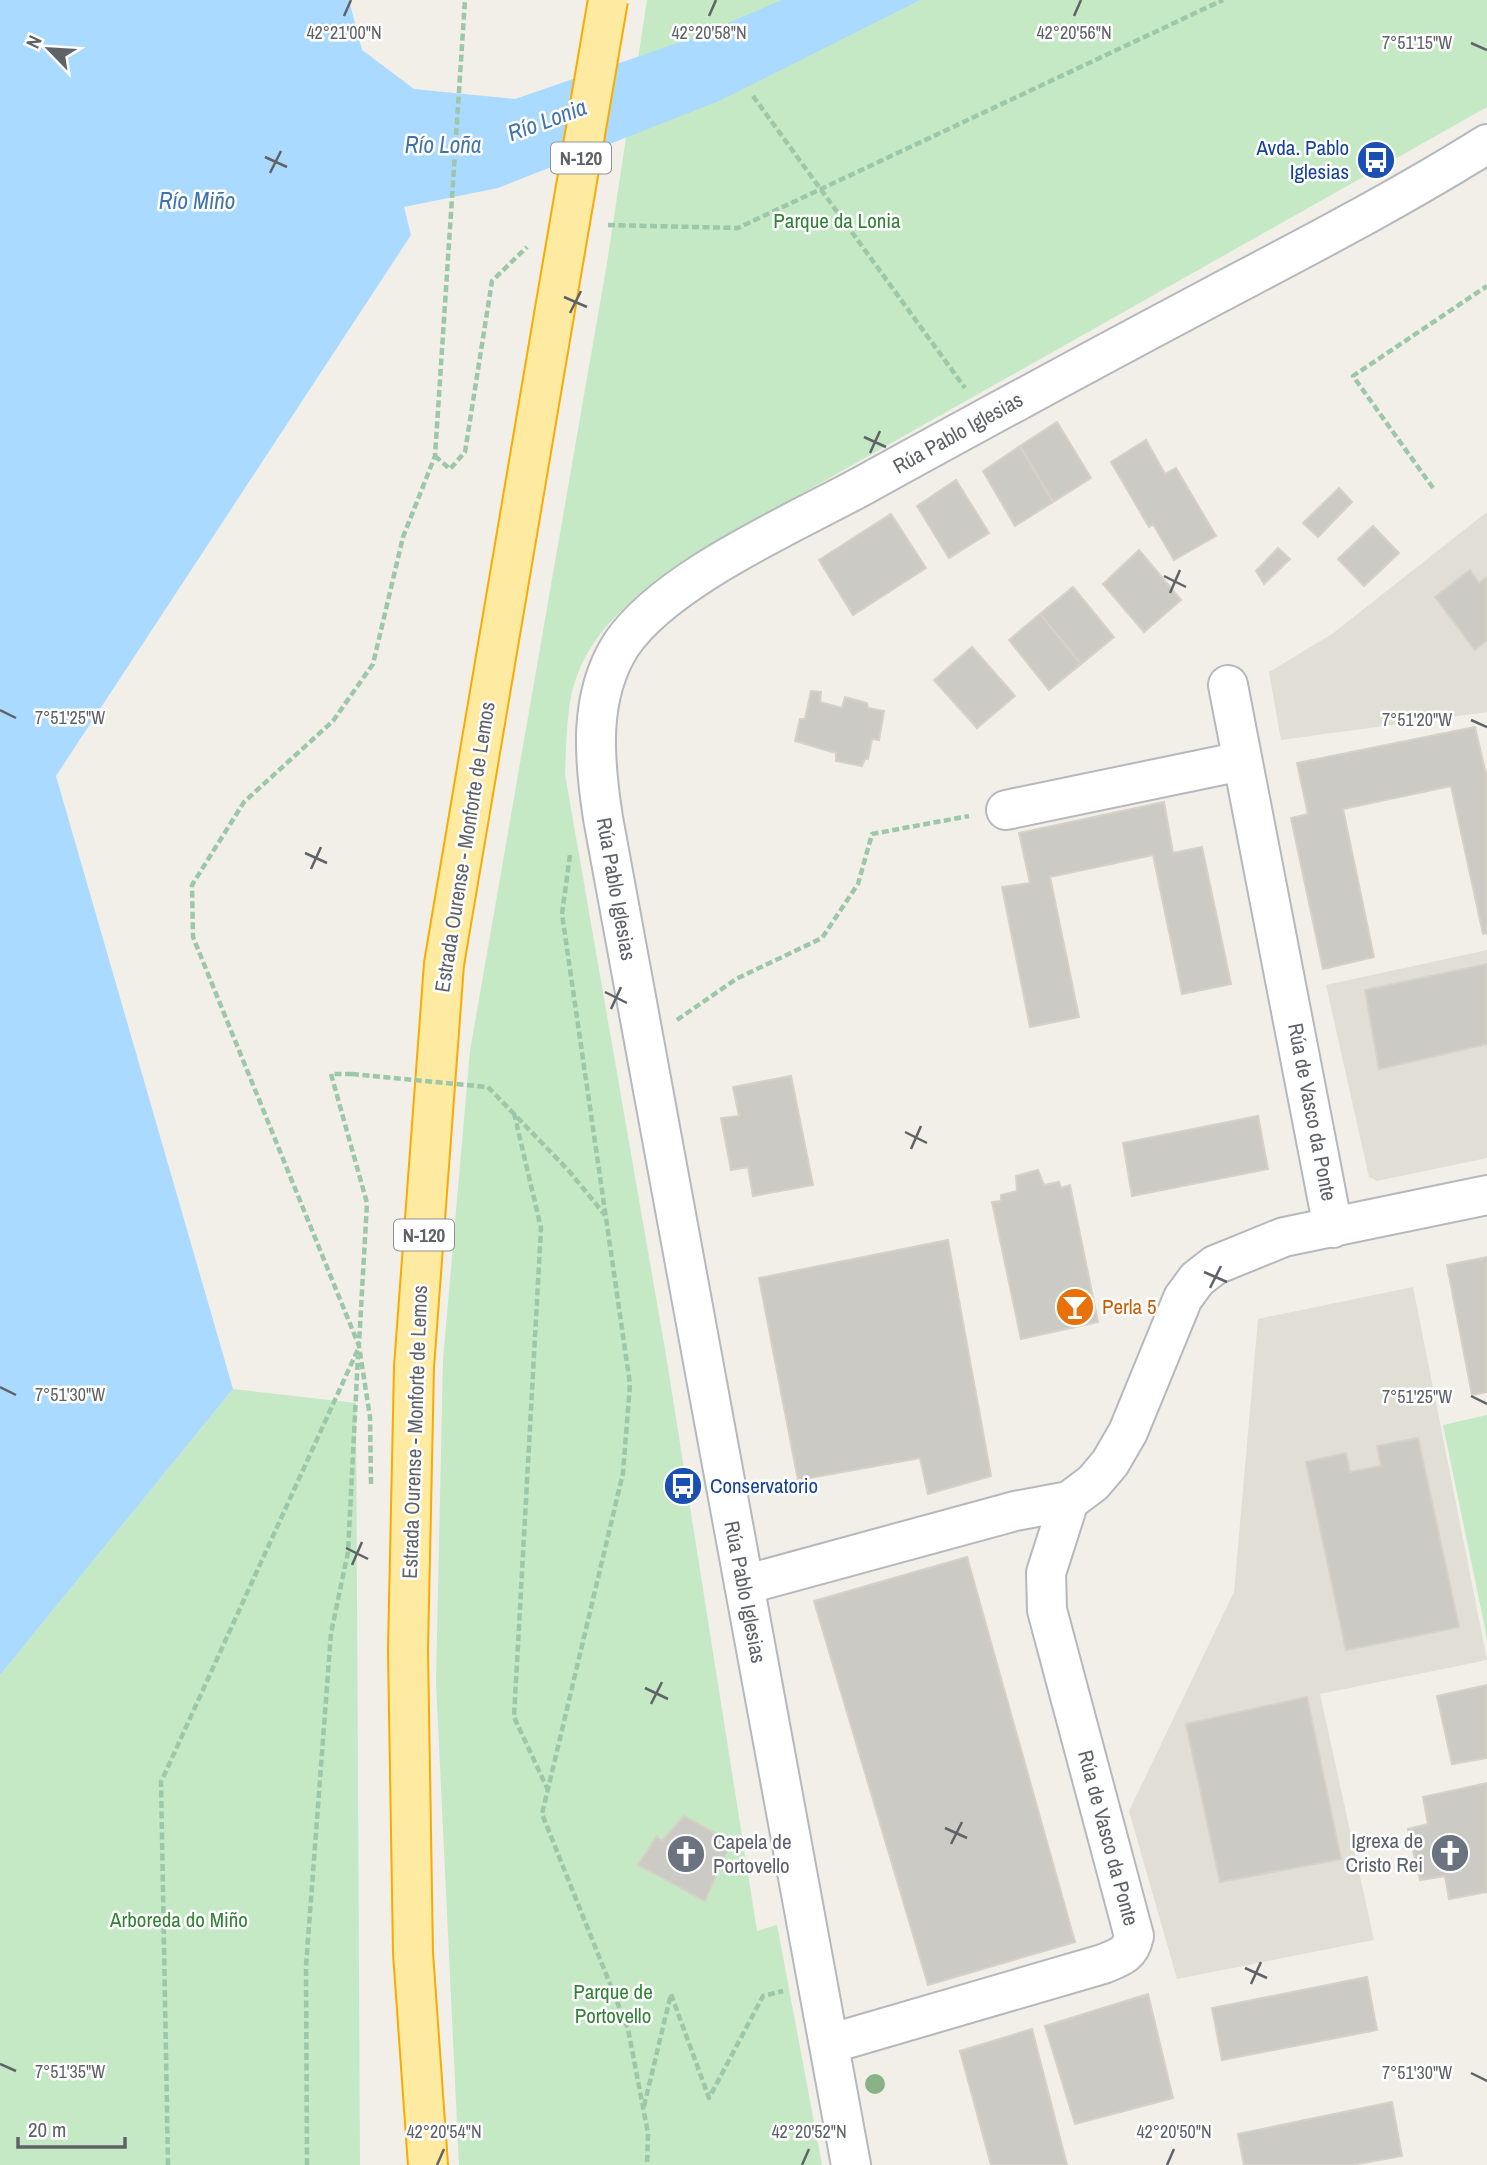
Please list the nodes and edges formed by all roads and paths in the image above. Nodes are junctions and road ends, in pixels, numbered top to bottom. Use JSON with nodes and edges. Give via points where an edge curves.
{"nodes":[{"id":1,"x":465,"y":0,"type":"edge"},
{"id":2,"x":608,"y":0,"type":"edge"},
{"id":3,"x":1223,"y":0,"type":"edge"},
{"id":4,"x":753,"y":96,"type":"dead end"},
{"id":5,"x":1487,"y":144,"type":"edge"},
{"id":6,"x":1487,"y":172,"type":"edge"},
{"id":7,"x":1417,"y":188,"type":"junction"},
{"id":8,"x":821,"y":189,"type":"junction"},
{"id":9,"x":605,"y":225,"type":"dead end"},
{"id":10,"x":535,"y":239,"type":"dead end"},
{"id":11,"x":1487,"y":286,"type":"edge"},
{"id":12,"x":986,"y":417,"type":"junction"},
{"id":13,"x":436,"y":456,"type":"junction"},
{"id":14,"x":1433,"y":488,"type":"dead end"},
{"id":15,"x":1228,"y":685,"type":"dead end"},
{"id":16,"x":1242,"y":761,"type":"junction"},
{"id":17,"x":1006,"y":810,"type":"joint"},
{"id":18,"x":571,"y":848,"type":"dead end"},
{"id":19,"x":644,"y":1042,"type":"junction"},
{"id":20,"x":514,"y":1112,"type":"junction"},
{"id":21,"x":1487,"y":1195,"type":"edge"},
{"id":22,"x":606,"y":1216,"type":"junction"},
{"id":23,"x":1333,"y":1228,"type":"junction"},
{"id":24,"x":359,"y":1346,"type":"junction"},
{"id":25,"x":1069,"y":1501,"type":"junction"},
{"id":26,"x":744,"y":1585,"type":"junction"},
{"id":27,"x":548,"y":1790,"type":"junction"},
{"id":28,"x":818,"y":1984,"type":"junction"},
{"id":29,"x":829,"y":2044,"type":"junction"},
{"id":30,"x":644,"y":2109,"type":"junction"},
{"id":31,"x":168,"y":2165,"type":"edge"},
{"id":32,"x":307,"y":2165,"type":"edge"},
{"id":33,"x":428,"y":2165,"type":"edge"},
{"id":34,"x":647,"y":2165,"type":"edge"},
{"id":35,"x":851,"y":2165,"type":"edge"}],
"edges":[{"from":1,"to":13,"type":"path"},
{"from":2,"to":33,"type":"highway","name":"Estrada Ourense - Monforte de Lemos","number":"N-120","bridge":true,"via":[[444,964],[414,1367],[408,1650],[413,1953]]},
{"from":3,"to":8,"type":"path"},
{"from":4,"to":8,"type":"path"},
{"from":5,"to":7,"type":"street","name":"Rúa Pablo Iglesias"},
{"from":6,"to":7,"type":"street","name":"Rúa Pablo Iglesias"},
{"from":7,"to":12,"type":"street","name":"Rúa Pablo Iglesias"},
{"from":8,"to":9,"type":"path","via":[[738,228]]},
{"from":8,"to":12,"type":"path"},
{"from":10,"to":13,"type":"path","via":[[492,281],[465,452],[450,469]]},
{"from":11,"to":14,"type":"path","via":[[1353,376]]},
{"from":12,"to":19,"type":"street","name":"Rúa Pablo Iglesias","via":[[701,574],[665,599],[621,645],[600,693],[596,745],[601,808]]},
{"from":13,"to":24,"type":"path","via":[[403,537],[373,664],[332,720],[244,802],[192,885],[193,937]]},
{"from":15,"to":16,"type":"street","name":"Rúa de Vasco da Ponte"},
{"from":16,"to":17,"type":"street"},
{"from":16,"to":23,"type":"street","name":"Rúa de Vasco da Ponte"},
{"from":17,"to":19,"type":"path","via":[[872,834],[858,884],[822,938],[736,979]]},
{"from":18,"to":22,"type":"path","via":[[562,914]]},
{"from":19,"to":26,"type":"street","name":"Rúa Pablo Iglesias"},
{"from":20,"to":22,"type":"path"},
{"from":20,"to":24,"type":"path","bridge":true,"via":[[488,1087],[331,1074],[367,1203]]},
{"from":20,"to":27,"type":"path","via":[[541,1228],[514,1717]]},
{"from":21,"to":23,"type":"street"},
{"from":22,"to":27,"type":"path","via":[[630,1384],[624,1473]]},
{"from":23,"to":25,"type":"street","name":"Rúa de Vasco da Ponte","via":[[1284,1237],[1237,1254],[1197,1279],[1174,1316],[1128,1432],[1093,1483]]},
{"from":24,"to":31,"type":"path","via":[[161,1782]]},
{"from":24,"to":32,"type":"path","via":[[348,1552],[331,1633],[306,1966]]},
{"from":25,"to":26,"type":"street","name":"Rúa de Vasco da Ponte","via":[[1014,1511]]},
{"from":25,"to":29,"type":"street","name":"Rúa de Vasco da Ponte","via":[[1046,1573],[1047,1610],[1134,1936],[1131,1948],[1103,1964]]},
{"from":26,"to":28,"type":"street","name":"Rúa Pablo Iglesias"},
{"from":27,"to":30,"type":"path","via":[[542,1814],[628,2029]]},
{"from":28,"to":29,"type":"street","name":"Rúa Pablo Iglesias"},
{"from":28,"to":30,"type":"path","via":[[763,1996],[709,2098],[671,1994]]},
{"from":29,"to":35,"type":"street","name":"Rúa Pablo Iglesias"},
{"from":30,"to":34,"type":"path"}]}
